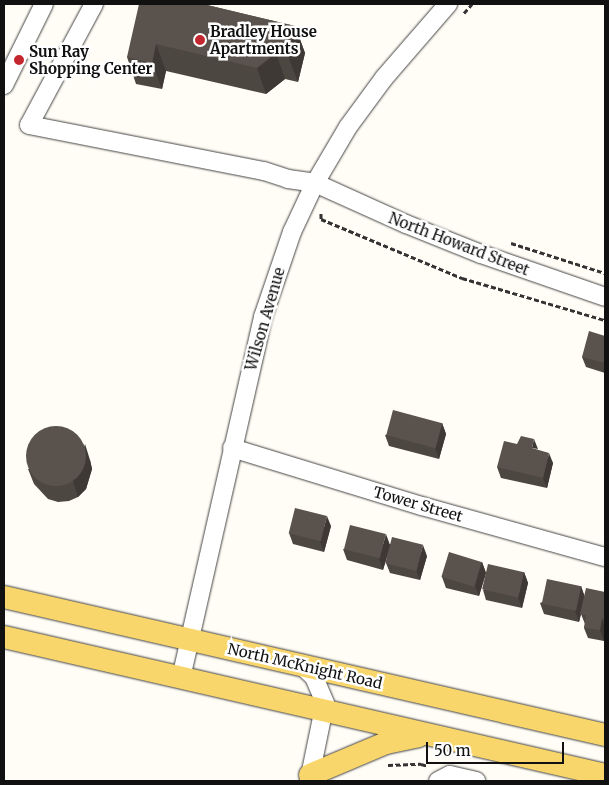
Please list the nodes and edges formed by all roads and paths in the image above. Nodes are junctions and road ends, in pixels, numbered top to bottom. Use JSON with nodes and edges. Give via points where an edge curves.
{"nodes":[{"id":1,"x":44,"y":4,"type":"edge"},
{"id":2,"x":94,"y":4,"type":"edge"},
{"id":3,"x":448,"y":4,"type":"edge"},
{"id":4,"x":472,"y":4,"type":"edge"},
{"id":5,"x":459,"y":18,"type":"dead end"},
{"id":6,"x":4,"y":85,"type":"edge"},
{"id":7,"x":315,"y":184,"type":"junction"},
{"id":8,"x":321,"y":212,"type":"dead end"},
{"id":9,"x":502,"y":241,"type":"dead end"},
{"id":10,"x":605,"y":273,"type":"edge"},
{"id":11,"x":605,"y":297,"type":"edge"},
{"id":12,"x":605,"y":320,"type":"edge"},
{"id":13,"x":232,"y":448,"type":"junction"},
{"id":14,"x":605,"y":557,"type":"edge"},
{"id":15,"x":4,"y":597,"type":"edge"},
{"id":16,"x":4,"y":637,"type":"edge"},
{"id":17,"x":190,"y":640,"type":"junction"},
{"id":18,"x":301,"y":665,"type":"junction"},
{"id":19,"x":181,"y":678,"type":"junction"},
{"id":20,"x":325,"y":711,"type":"junction"},
{"id":21,"x":427,"y":734,"type":"junction"},
{"id":22,"x":605,"y":735,"type":"edge"},
{"id":23,"x":605,"y":775,"type":"edge"},
{"id":24,"x":309,"y":778,"type":"edge"},
{"id":25,"x":438,"y":781,"type":"edge"},
{"id":26,"x":476,"y":781,"type":"edge"}],
"edges":[{"from":1,"to":6,"type":"street"},
{"from":2,"to":7,"type":"street","name":"North Howard Street","via":[[29,125]]},
{"from":3,"to":7,"type":"street","name":"Wilson Avenue","via":[[378,86],[348,127]]},
{"from":4,"to":5,"type":"path"},
{"from":7,"to":11,"type":"street","name":"North Howard Street","via":[[473,251]]},
{"from":7,"to":13,"type":"street","name":"Wilson Avenue","via":[[273,282]]},
{"from":8,"to":12,"type":"path","via":[[321,219],[462,278]]},
{"from":9,"to":10,"type":"path"},
{"from":13,"to":14,"type":"street","name":"Tower Street"},
{"from":13,"to":17,"type":"street","name":"Wilson Avenue"},
{"from":15,"to":17,"type":"main road","name":"North McKnight Road"},
{"from":16,"to":19,"type":"main road"},
{"from":17,"to":18,"type":"main road","name":"North McKnight Road"},
{"from":17,"to":19,"type":"street","name":"Wilson Avenue"},
{"from":18,"to":20,"type":"street","via":[[318,683]]},
{"from":18,"to":22,"type":"main road","name":"North McKnight Road"},
{"from":19,"to":20,"type":"main road"},
{"from":20,"to":21,"type":"main road"},
{"from":20,"to":24,"type":"street"},
{"from":21,"to":23,"type":"main road"},
{"from":21,"to":24,"type":"main road","via":[[386,743]]},
{"from":25,"to":26,"type":"street","via":[[450,775]]}]}
